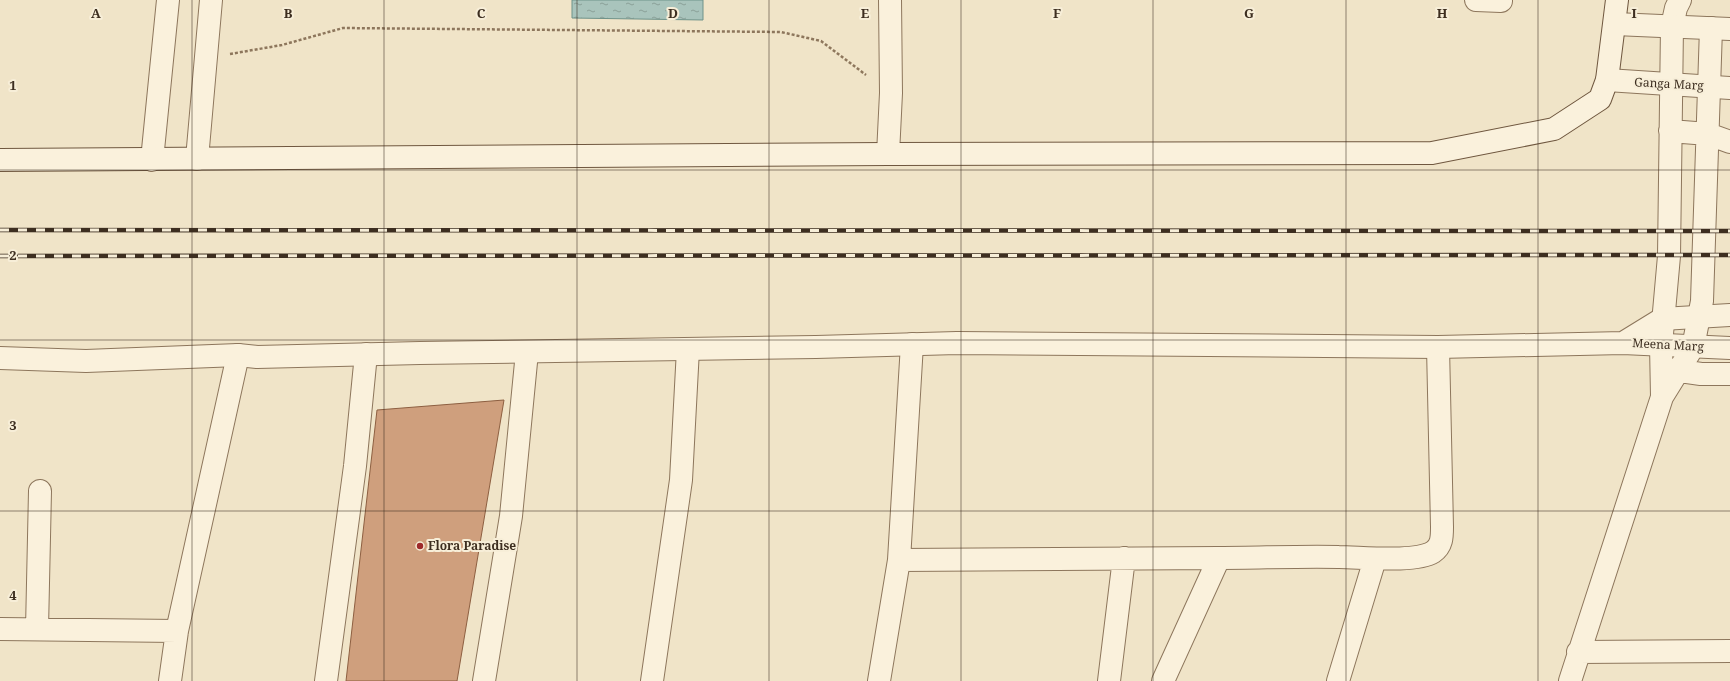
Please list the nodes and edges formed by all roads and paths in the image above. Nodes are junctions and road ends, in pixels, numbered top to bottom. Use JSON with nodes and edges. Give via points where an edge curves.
{"nodes":[{"id":1,"x":168,"y":0,"type":"edge"},
{"id":2,"x":211,"y":0,"type":"edge"},
{"id":3,"x":890,"y":0,"type":"edge"},
{"id":4,"x":1476,"y":0,"type":"edge"},
{"id":5,"x":1617,"y":0,"type":"edge"},
{"id":6,"x":1680,"y":0,"type":"edge"},
{"id":7,"x":1501,"y":1,"type":"edge"},
{"id":8,"x":1615,"y":24,"type":"junction"},
{"id":9,"x":1672,"y":26,"type":"junction"},
{"id":10,"x":1720,"y":28,"type":"edge"},
{"id":11,"x":206,"y":58,"type":"junction"},
{"id":12,"x":1607,"y":80,"type":"junction"},
{"id":13,"x":1671,"y":85,"type":"junction"},
{"id":14,"x":1709,"y":86,"type":"junction"},
{"id":15,"x":1730,"y":88,"type":"edge"},
{"id":16,"x":891,"y":93,"type":"junction"},
{"id":17,"x":1670,"y":131,"type":"junction"},
{"id":18,"x":1708,"y":134,"type":"junction"},
{"id":19,"x":1730,"y":142,"type":"edge"},
{"id":20,"x":888,"y":154,"type":"junction"},
{"id":21,"x":197,"y":159,"type":"junction"},
{"id":22,"x":0,"y":160,"type":"edge"},
{"id":23,"x":152,"y":160,"type":"junction"},
{"id":24,"x":1730,"y":315,"type":"edge"},
{"id":25,"x":1699,"y":318,"type":"junction"},
{"id":26,"x":1662,"y":319,"type":"junction"},
{"id":27,"x":1623,"y":343,"type":"junction"},
{"id":28,"x":912,"y":344,"type":"junction"},
{"id":29,"x":1661,"y":345,"type":"junction"},
{"id":30,"x":1438,"y":346,"type":"junction"},
{"id":31,"x":1693,"y":347,"type":"junction"},
{"id":32,"x":1730,"y":348,"type":"edge"},
{"id":33,"x":688,"y":349,"type":"junction"},
{"id":34,"x":527,"y":352,"type":"junction"},
{"id":35,"x":366,"y":354,"type":"junction"},
{"id":36,"x":238,"y":355,"type":"junction"},
{"id":37,"x":0,"y":358,"type":"edge"},
{"id":38,"x":1670,"y":369,"type":"junction"},
{"id":39,"x":1730,"y":374,"type":"edge"},
{"id":40,"x":40,"y":491,"type":"dead end"},
{"id":41,"x":1124,"y":558,"type":"junction"},
{"id":42,"x":1219,"y":558,"type":"junction"},
{"id":43,"x":1375,"y":559,"type":"junction"},
{"id":44,"x":900,"y":560,"type":"junction"},
{"id":45,"x":0,"y":629,"type":"edge"},
{"id":46,"x":38,"y":630,"type":"junction"},
{"id":47,"x":177,"y":631,"type":"junction"},
{"id":48,"x":1730,"y":651,"type":"edge"},
{"id":49,"x":1578,"y":652,"type":"junction"},
{"id":50,"x":170,"y":681,"type":"edge"},
{"id":51,"x":326,"y":681,"type":"edge"},
{"id":52,"x":484,"y":681,"type":"edge"},
{"id":53,"x":652,"y":681,"type":"edge"},
{"id":54,"x":879,"y":681,"type":"edge"},
{"id":55,"x":1109,"y":681,"type":"edge"},
{"id":56,"x":1163,"y":681,"type":"edge"},
{"id":57,"x":1338,"y":681,"type":"edge"},
{"id":58,"x":1570,"y":681,"type":"edge"}],
"edges":[{"from":1,"to":23,"type":"street"},
{"from":2,"to":11,"type":"street"},
{"from":3,"to":16,"type":"street"},
{"from":4,"to":7,"type":"street"},
{"from":5,"to":8,"type":"street"},
{"from":6,"to":9,"type":"street"},
{"from":8,"to":9,"type":"street"},
{"from":8,"to":12,"type":"street"},
{"from":9,"to":10,"type":"street"},
{"from":9,"to":13,"type":"street"},
{"from":10,"to":14,"type":"street"},
{"from":11,"to":16,"type":"path","via":[[282,46],[343,28],[781,32],[821,41]]},
{"from":11,"to":21,"type":"street"},
{"from":12,"to":13,"type":"street","name":"Ganga Marg"},
{"from":12,"to":20,"type":"street","via":[[1600,99],[1554,129],[1432,153]]},
{"from":13,"to":14,"type":"street","name":"Ganga Marg"},
{"from":13,"to":17,"type":"street"},
{"from":14,"to":15,"type":"street","name":"Ganga Marg"},
{"from":14,"to":18,"type":"street"},
{"from":16,"to":20,"type":"street"},
{"from":17,"to":18,"type":"street"},
{"from":17,"to":26,"type":"street","via":[[1669,256]]},
{"from":18,"to":19,"type":"street"},
{"from":18,"to":25,"type":"street","via":[[1702,301]]},
{"from":20,"to":21,"type":"street"},
{"from":21,"to":23,"type":"street"},
{"from":22,"to":23,"type":"street"},
{"from":24,"to":25,"type":"street"},
{"from":25,"to":26,"type":"street"},
{"from":25,"to":31,"type":"street"},
{"from":26,"to":27,"type":"street","name":"Meena Marg"},
{"from":26,"to":29,"type":"street"},
{"from":27,"to":29,"type":"street","name":"Meena Marg"},
{"from":27,"to":30,"type":"street"},
{"from":28,"to":30,"type":"street"},
{"from":28,"to":33,"type":"street"},
{"from":28,"to":44,"type":"street"},
{"from":29,"to":31,"type":"street","name":"Meena Marg"},
{"from":29,"to":38,"type":"street"},
{"from":30,"to":43,"type":"street","via":[[1441,543],[1433,552],[1420,556]]},
{"from":31,"to":32,"type":"street","name":"Meena Marg"},
{"from":31,"to":38,"type":"street"},
{"from":33,"to":34,"type":"street"},
{"from":33,"to":53,"type":"street","via":[[681,480]]},
{"from":34,"to":35,"type":"street"},
{"from":34,"to":52,"type":"street","via":[[511,516]]},
{"from":35,"to":36,"type":"street","via":[[257,357]]},
{"from":35,"to":51,"type":"street","via":[[355,466]]},
{"from":36,"to":37,"type":"street","via":[[86,361]]},
{"from":36,"to":47,"type":"street"},
{"from":38,"to":39,"type":"street","via":[[1701,374]]},
{"from":38,"to":49,"type":"street"},
{"from":40,"to":46,"type":"street"},
{"from":41,"to":42,"type":"street"},
{"from":41,"to":44,"type":"street"},
{"from":41,"to":55,"type":"street"},
{"from":42,"to":43,"type":"street"},
{"from":42,"to":56,"type":"street"},
{"from":43,"to":57,"type":"street"},
{"from":44,"to":54,"type":"street"},
{"from":45,"to":46,"type":"street"},
{"from":46,"to":47,"type":"street"},
{"from":47,"to":50,"type":"street"},
{"from":48,"to":49,"type":"street"},
{"from":49,"to":58,"type":"street"}]}
